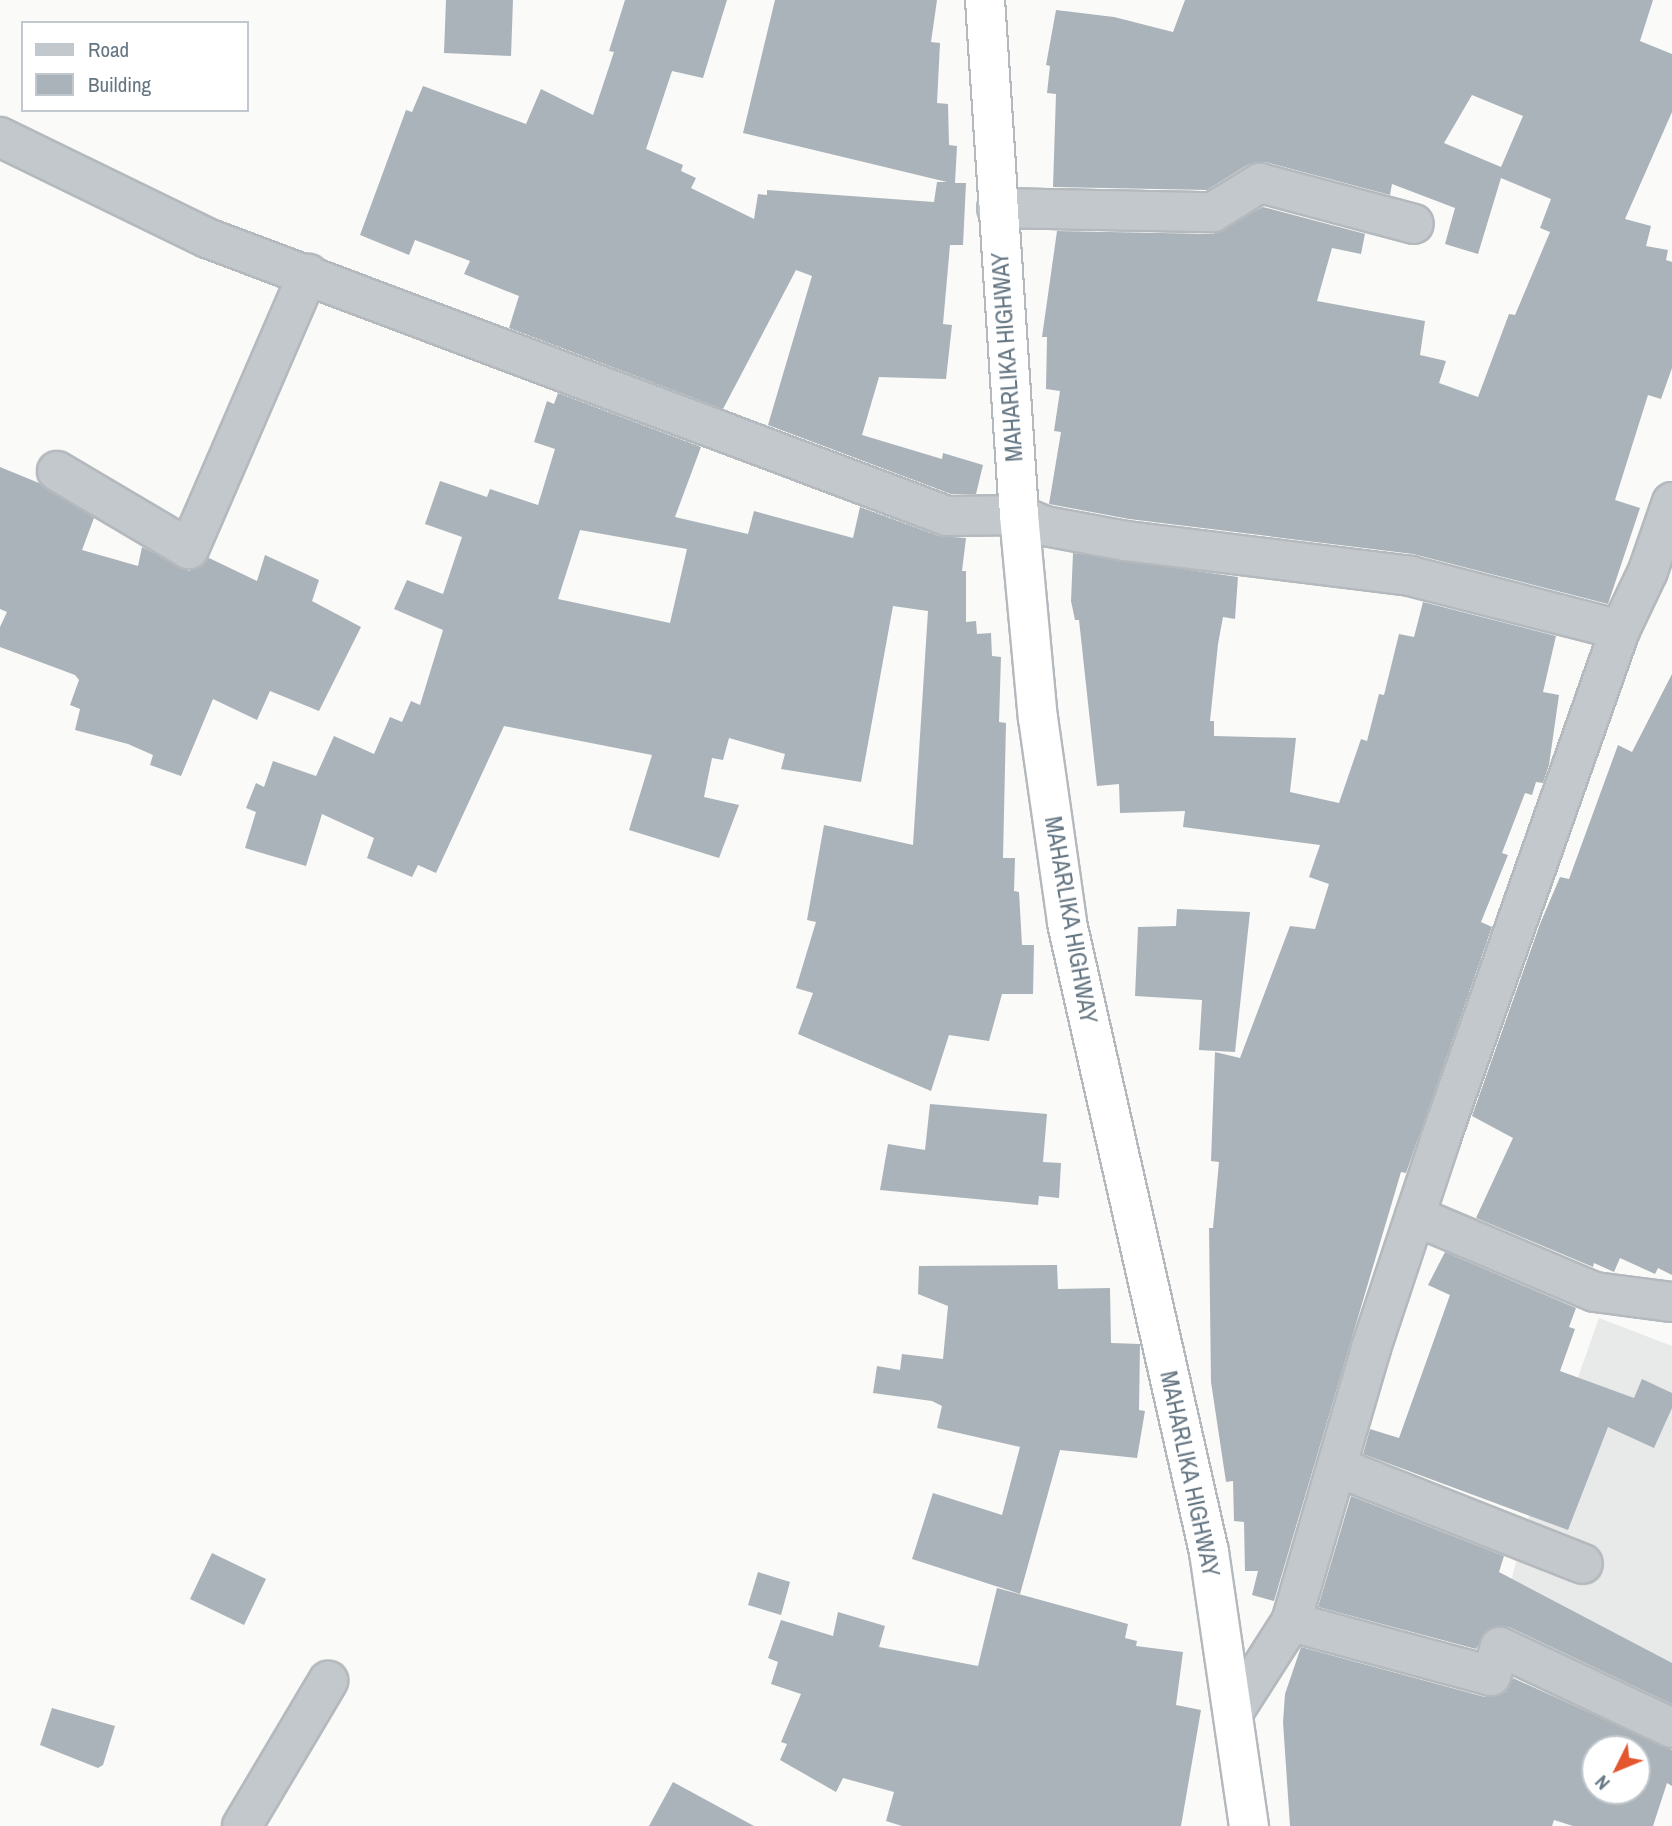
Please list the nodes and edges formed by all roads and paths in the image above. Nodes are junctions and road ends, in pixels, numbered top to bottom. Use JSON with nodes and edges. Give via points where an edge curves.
{"nodes":[{"id":1,"x":985,"y":0,"type":"edge"},
{"id":2,"x":0,"y":137,"type":"edge"},
{"id":3,"x":997,"y":208,"type":"junction"},
{"id":4,"x":1414,"y":224,"type":"dead end"},
{"id":5,"x":308,"y":274,"type":"junction"},
{"id":6,"x":57,"y":471,"type":"dead end"},
{"id":7,"x":1672,"y":502,"type":"edge"},
{"id":8,"x":1019,"y":515,"type":"junction"},
{"id":9,"x":1660,"y":576,"type":"edge"},
{"id":10,"x":1620,"y":630,"type":"junction"},
{"id":11,"x":1415,"y":1216,"type":"junction"},
{"id":12,"x":1672,"y":1302,"type":"edge"},
{"id":13,"x":1337,"y":1467,"type":"junction"},
{"id":14,"x":1583,"y":1564,"type":"dead end"},
{"id":15,"x":1291,"y":1622,"type":"junction"},
{"id":16,"x":328,"y":1681,"type":"dead end"},
{"id":17,"x":1234,"y":1711,"type":"junction"},
{"id":18,"x":1672,"y":1728,"type":"edge"},
{"id":19,"x":242,"y":1826,"type":"edge"},
{"id":20,"x":1249,"y":1826,"type":"edge"}],
"edges":[{"from":1,"to":3,"type":"highway","name":"MAHARLIKA HIGHWAY"},
{"from":2,"to":5,"type":"street","via":[[207,239]]},
{"from":3,"to":4,"type":"street","via":[[1213,212],[1260,183]]},
{"from":3,"to":8,"type":"highway","name":"MAHARLIKA HIGHWAY"},
{"from":5,"to":6,"type":"street","via":[[189,549]]},
{"from":5,"to":8,"type":"street","via":[[947,516]]},
{"from":7,"to":9,"type":"street"},
{"from":8,"to":10,"type":"street","via":[[1045,526],[1126,541],[1410,576]]},
{"from":8,"to":17,"type":"highway","name":"MAHARLIKA HIGHWAY","via":[[1038,718],[1067,923],[1209,1552]]},
{"from":9,"to":10,"type":"street"},
{"from":10,"to":11,"type":"street"},
{"from":11,"to":12,"type":"street","via":[[1595,1292]]},
{"from":11,"to":13,"type":"street"},
{"from":13,"to":14,"type":"street"},
{"from":13,"to":15,"type":"street"},
{"from":15,"to":17,"type":"street"},
{"from":15,"to":18,"type":"street","via":[[1491,1676],[1500,1647]]},
{"from":16,"to":19,"type":"street"},
{"from":17,"to":20,"type":"highway","name":"MAHARLIKA HIGHWAY"}]}
